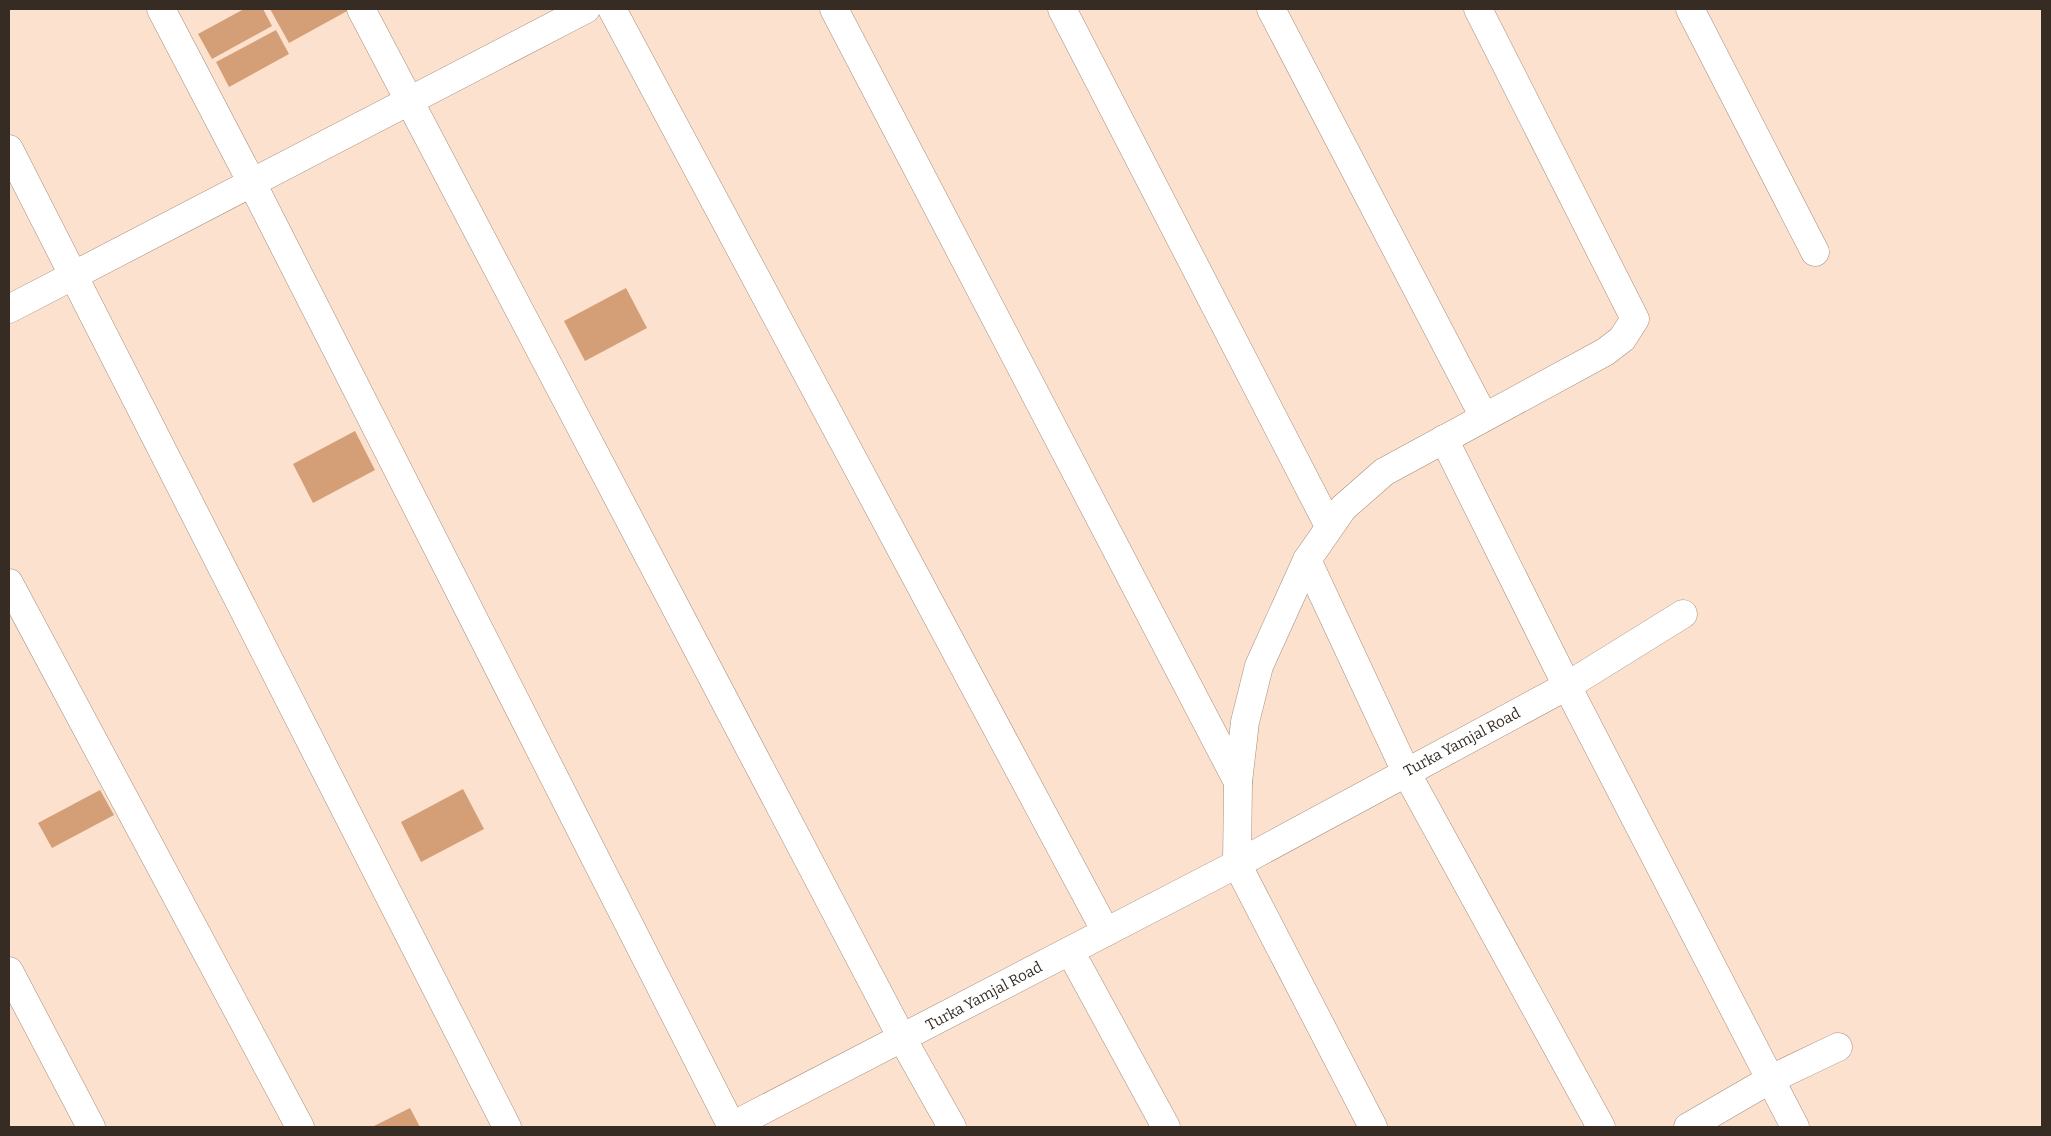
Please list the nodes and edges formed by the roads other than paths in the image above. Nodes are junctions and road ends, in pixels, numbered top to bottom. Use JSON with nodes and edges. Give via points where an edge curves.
{"nodes":[{"id":1,"x":161,"y":9,"type":"edge"},
{"id":2,"x":361,"y":9,"type":"edge"},
{"id":3,"x":586,"y":9,"type":"edge"},
{"id":4,"x":612,"y":9,"type":"edge"},
{"id":5,"x":834,"y":9,"type":"edge"},
{"id":6,"x":1062,"y":9,"type":"edge"},
{"id":7,"x":1271,"y":9,"type":"edge"},
{"id":8,"x":1478,"y":9,"type":"edge"},
{"id":9,"x":1690,"y":9,"type":"edge"},
{"id":10,"x":409,"y":101,"type":"junction"},
{"id":11,"x":9,"y":149,"type":"edge"},
{"id":12,"x":252,"y":183,"type":"junction"},
{"id":13,"x":1815,"y":252,"type":"dead end"},
{"id":14,"x":73,"y":275,"type":"junction"},
{"id":15,"x":9,"y":309,"type":"edge"},
{"id":16,"x":1484,"y":417,"type":"junction"},
{"id":17,"x":1444,"y":439,"type":"junction"},
{"id":18,"x":1330,"y":526,"type":"junction"},
{"id":19,"x":1307,"y":560,"type":"junction"},
{"id":20,"x":9,"y":583,"type":"edge"},
{"id":21,"x":1683,"y":614,"type":"dead end"},
{"id":22,"x":1567,"y":686,"type":"junction"},
{"id":23,"x":1406,"y":772,"type":"junction"},
{"id":24,"x":1238,"y":782,"type":"junction"},
{"id":25,"x":1237,"y":864,"type":"junction"},
{"id":26,"x":1106,"y":932,"type":"junction"},
{"id":27,"x":1070,"y":951,"type":"junction"},
{"id":28,"x":9,"y":971,"type":"edge"},
{"id":29,"x":902,"y":1038,"type":"junction"},
{"id":30,"x":1838,"y":1047,"type":"dead end"},
{"id":31,"x":1771,"y":1079,"type":"junction"},
{"id":32,"x":91,"y":1127,"type":"edge"},
{"id":33,"x":300,"y":1127,"type":"edge"},
{"id":34,"x":506,"y":1127,"type":"edge"},
{"id":35,"x":731,"y":1127,"type":"edge"},
{"id":36,"x":952,"y":1127,"type":"edge"},
{"id":37,"x":1166,"y":1127,"type":"edge"},
{"id":38,"x":1373,"y":1127,"type":"edge"},
{"id":39,"x":1601,"y":1127,"type":"edge"},
{"id":40,"x":1688,"y":1127,"type":"edge"},
{"id":41,"x":1796,"y":1127,"type":"edge"}],
"edges":[{"from":1,"to":12,"type":"street"},
{"from":2,"to":10,"type":"street"},
{"from":3,"to":10,"type":"street"},
{"from":4,"to":26,"type":"street"},
{"from":5,"to":24,"type":"street"},
{"from":6,"to":18,"type":"street"},
{"from":7,"to":16,"type":"street"},
{"from":8,"to":16,"type":"street","via":[[1635,319],[1622,339],[1605,352]]},
{"from":9,"to":13,"type":"street"},
{"from":10,"to":12,"type":"street"},
{"from":10,"to":29,"type":"street"},
{"from":11,"to":14,"type":"street"},
{"from":12,"to":14,"type":"street"},
{"from":12,"to":35,"type":"street"},
{"from":14,"to":15,"type":"street"},
{"from":14,"to":34,"type":"street"},
{"from":16,"to":17,"type":"street"},
{"from":17,"to":18,"type":"street","via":[[1384,472],[1343,508]]},
{"from":17,"to":22,"type":"street"},
{"from":18,"to":19,"type":"street"},
{"from":19,"to":23,"type":"street"},
{"from":19,"to":24,"type":"street","via":[[1260,666],[1245,722]]},
{"from":20,"to":33,"type":"street"},
{"from":21,"to":22,"type":"street","name":"Turka Yamjal Road"},
{"from":22,"to":23,"type":"street","name":"Turka Yamjal Road"},
{"from":22,"to":31,"type":"street"},
{"from":23,"to":25,"type":"street","name":"Turka Yamjal Road"},
{"from":23,"to":39,"type":"street"},
{"from":24,"to":25,"type":"street"},
{"from":25,"to":26,"type":"street","name":"Turka Yamjal Road"},
{"from":25,"to":38,"type":"street"},
{"from":26,"to":27,"type":"street","name":"Turka Yamjal Road"},
{"from":27,"to":29,"type":"street","name":"Turka Yamjal Road"},
{"from":27,"to":37,"type":"street"},
{"from":28,"to":32,"type":"street"},
{"from":29,"to":35,"type":"street","name":"Turka Yamjal Road"},
{"from":29,"to":36,"type":"street"},
{"from":30,"to":31,"type":"street"},
{"from":31,"to":40,"type":"street"},
{"from":31,"to":41,"type":"street"}]}
